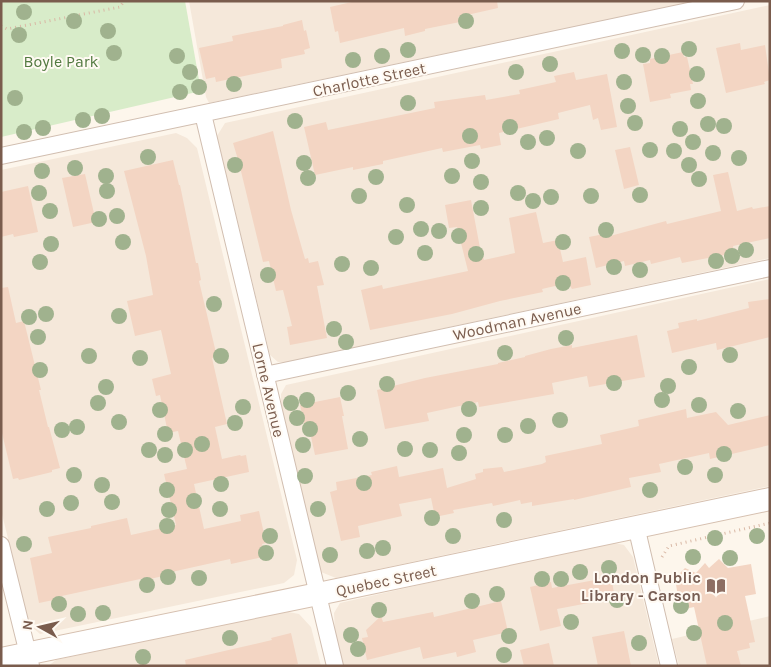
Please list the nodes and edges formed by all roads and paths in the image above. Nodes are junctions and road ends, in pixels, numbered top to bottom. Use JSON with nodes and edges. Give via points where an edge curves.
{"nodes":[{"id":1,"x":124,"y":1,"type":"edge"},
{"id":2,"x":736,"y":1,"type":"edge"},
{"id":3,"x":1,"y":26,"type":"edge"},
{"id":4,"x":202,"y":114,"type":"junction"},
{"id":5,"x":1,"y":156,"type":"edge"},
{"id":6,"x":770,"y":268,"type":"edge"},
{"id":7,"x":265,"y":375,"type":"junction"},
{"id":8,"x":770,"y":499,"type":"edge"},
{"id":9,"x":770,"y":523,"type":"edge"},
{"id":10,"x":636,"y":526,"type":"junction"},
{"id":11,"x":1,"y":545,"type":"edge"},
{"id":12,"x":662,"y":558,"type":"dead end"},
{"id":13,"x":318,"y":594,"type":"junction"},
{"id":14,"x":1,"y":658,"type":"edge"},
{"id":15,"x":30,"y":659,"type":"edge"},
{"id":16,"x":334,"y":666,"type":"edge"},
{"id":17,"x":669,"y":666,"type":"edge"}],
"edges":[{"from":1,"to":3,"type":"path","via":[[120,7],[6,29]]},
{"from":2,"to":4,"type":"street","name":"Charlotte Street"},
{"from":4,"to":5,"type":"street","name":"Charlotte Street"},
{"from":4,"to":7,"type":"street","name":"Lorne Avenue"},
{"from":6,"to":7,"type":"street","name":"Woodman Avenue"},
{"from":7,"to":13,"type":"street","name":"Lorne Avenue"},
{"from":8,"to":10,"type":"street","name":"Quebec Street"},
{"from":9,"to":12,"type":"path","via":[[669,546]]},
{"from":10,"to":13,"type":"street","name":"Quebec Street"},
{"from":10,"to":17,"type":"street"},
{"from":11,"to":15,"type":"street"},
{"from":13,"to":15,"type":"street","name":"Quebec Street"},
{"from":13,"to":16,"type":"street","name":"Lorne Avenue"},
{"from":14,"to":15,"type":"street","name":"Quebec Street"}]}
